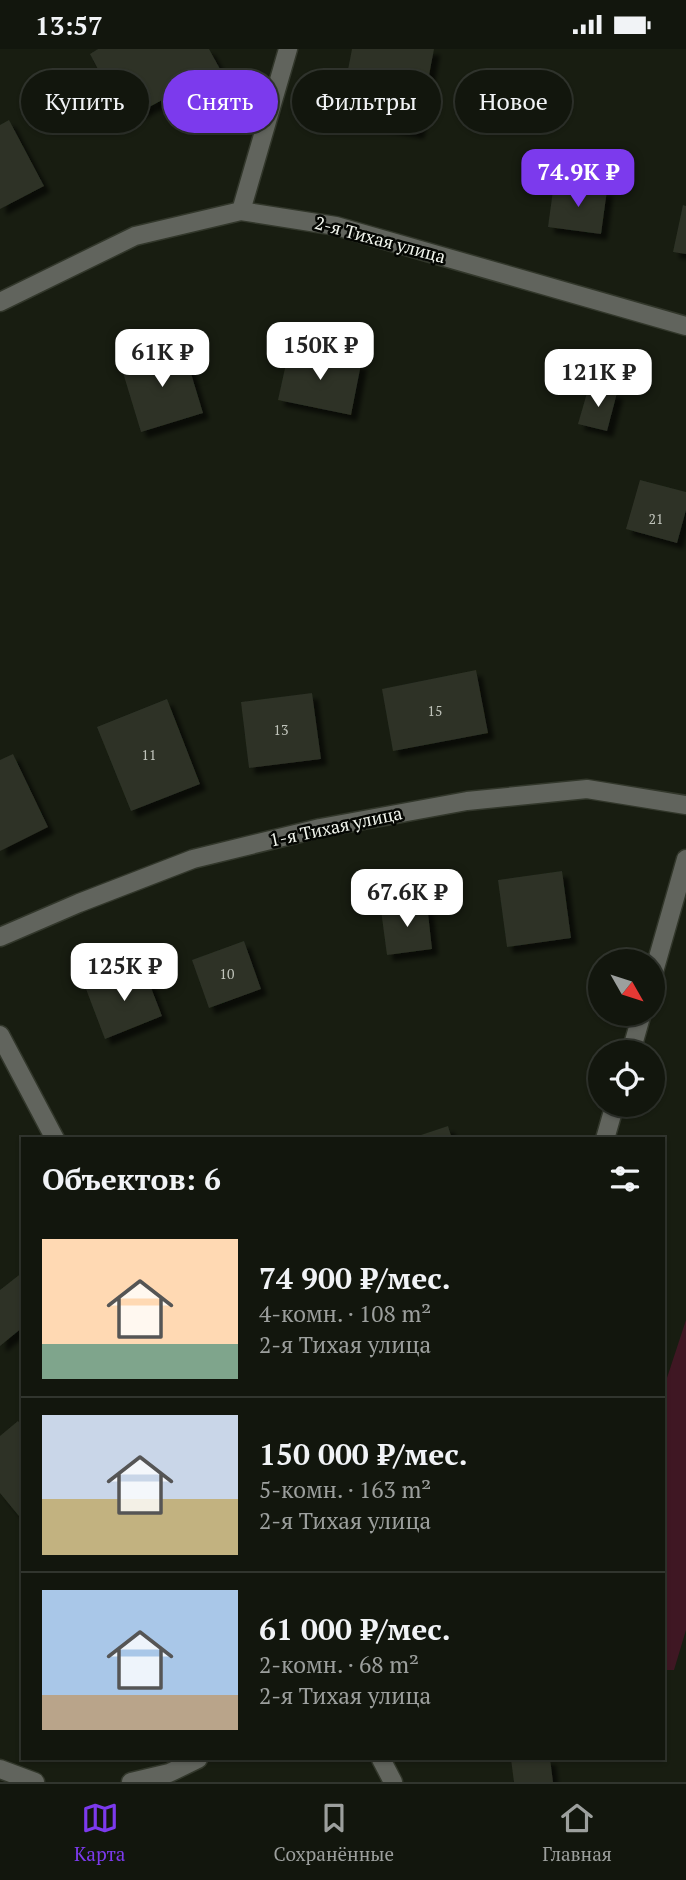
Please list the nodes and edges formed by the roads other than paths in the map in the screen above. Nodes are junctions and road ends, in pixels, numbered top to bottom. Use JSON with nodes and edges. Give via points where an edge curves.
{"nodes":[{"id":1,"x":288,"y":49,"type":"edge"},
{"id":2,"x":242,"y":211,"type":"junction"},
{"id":3,"x":0,"y":302,"type":"edge"},
{"id":4,"x":686,"y":326,"type":"edge"},
{"id":5,"x":686,"y":805,"type":"edge"},
{"id":6,"x":686,"y":859,"type":"edge"},
{"id":7,"x":0,"y":937,"type":"edge"},
{"id":8,"x":660,"y":949,"type":"edge"},
{"id":9,"x":0,"y":1035,"type":"edge"},
{"id":10,"x":611,"y":1117,"type":"edge"},
{"id":11,"x":54,"y":1137,"type":"edge"},
{"id":12,"x":606,"y":1137,"type":"edge"},
{"id":13,"x":196,"y":1760,"type":"edge"},
{"id":14,"x":382,"y":1760,"type":"edge"},
{"id":15,"x":0,"y":1769,"type":"edge"},
{"id":16,"x":35,"y":1782,"type":"edge"},
{"id":17,"x":131,"y":1782,"type":"edge"},
{"id":18,"x":393,"y":1782,"type":"edge"}],
"edges":[{"from":1,"to":2,"type":"street"},
{"from":2,"to":3,"type":"street","name":"2-я Тихая улица","via":[[135,236]]},
{"from":2,"to":4,"type":"street","name":"2-я Тихая улица","via":[[336,226]]},
{"from":5,"to":7,"type":"street","name":"1-я Тихая улица","via":[[587,789],[467,801],[320,828],[193,859]]},
{"from":6,"to":8,"type":"street"},
{"from":9,"to":11,"type":"street"},
{"from":10,"to":12,"type":"street"},
{"from":13,"to":17,"type":"street","via":[[169,1773]]},
{"from":14,"to":18,"type":"street"},
{"from":15,"to":16,"type":"street"}]}
